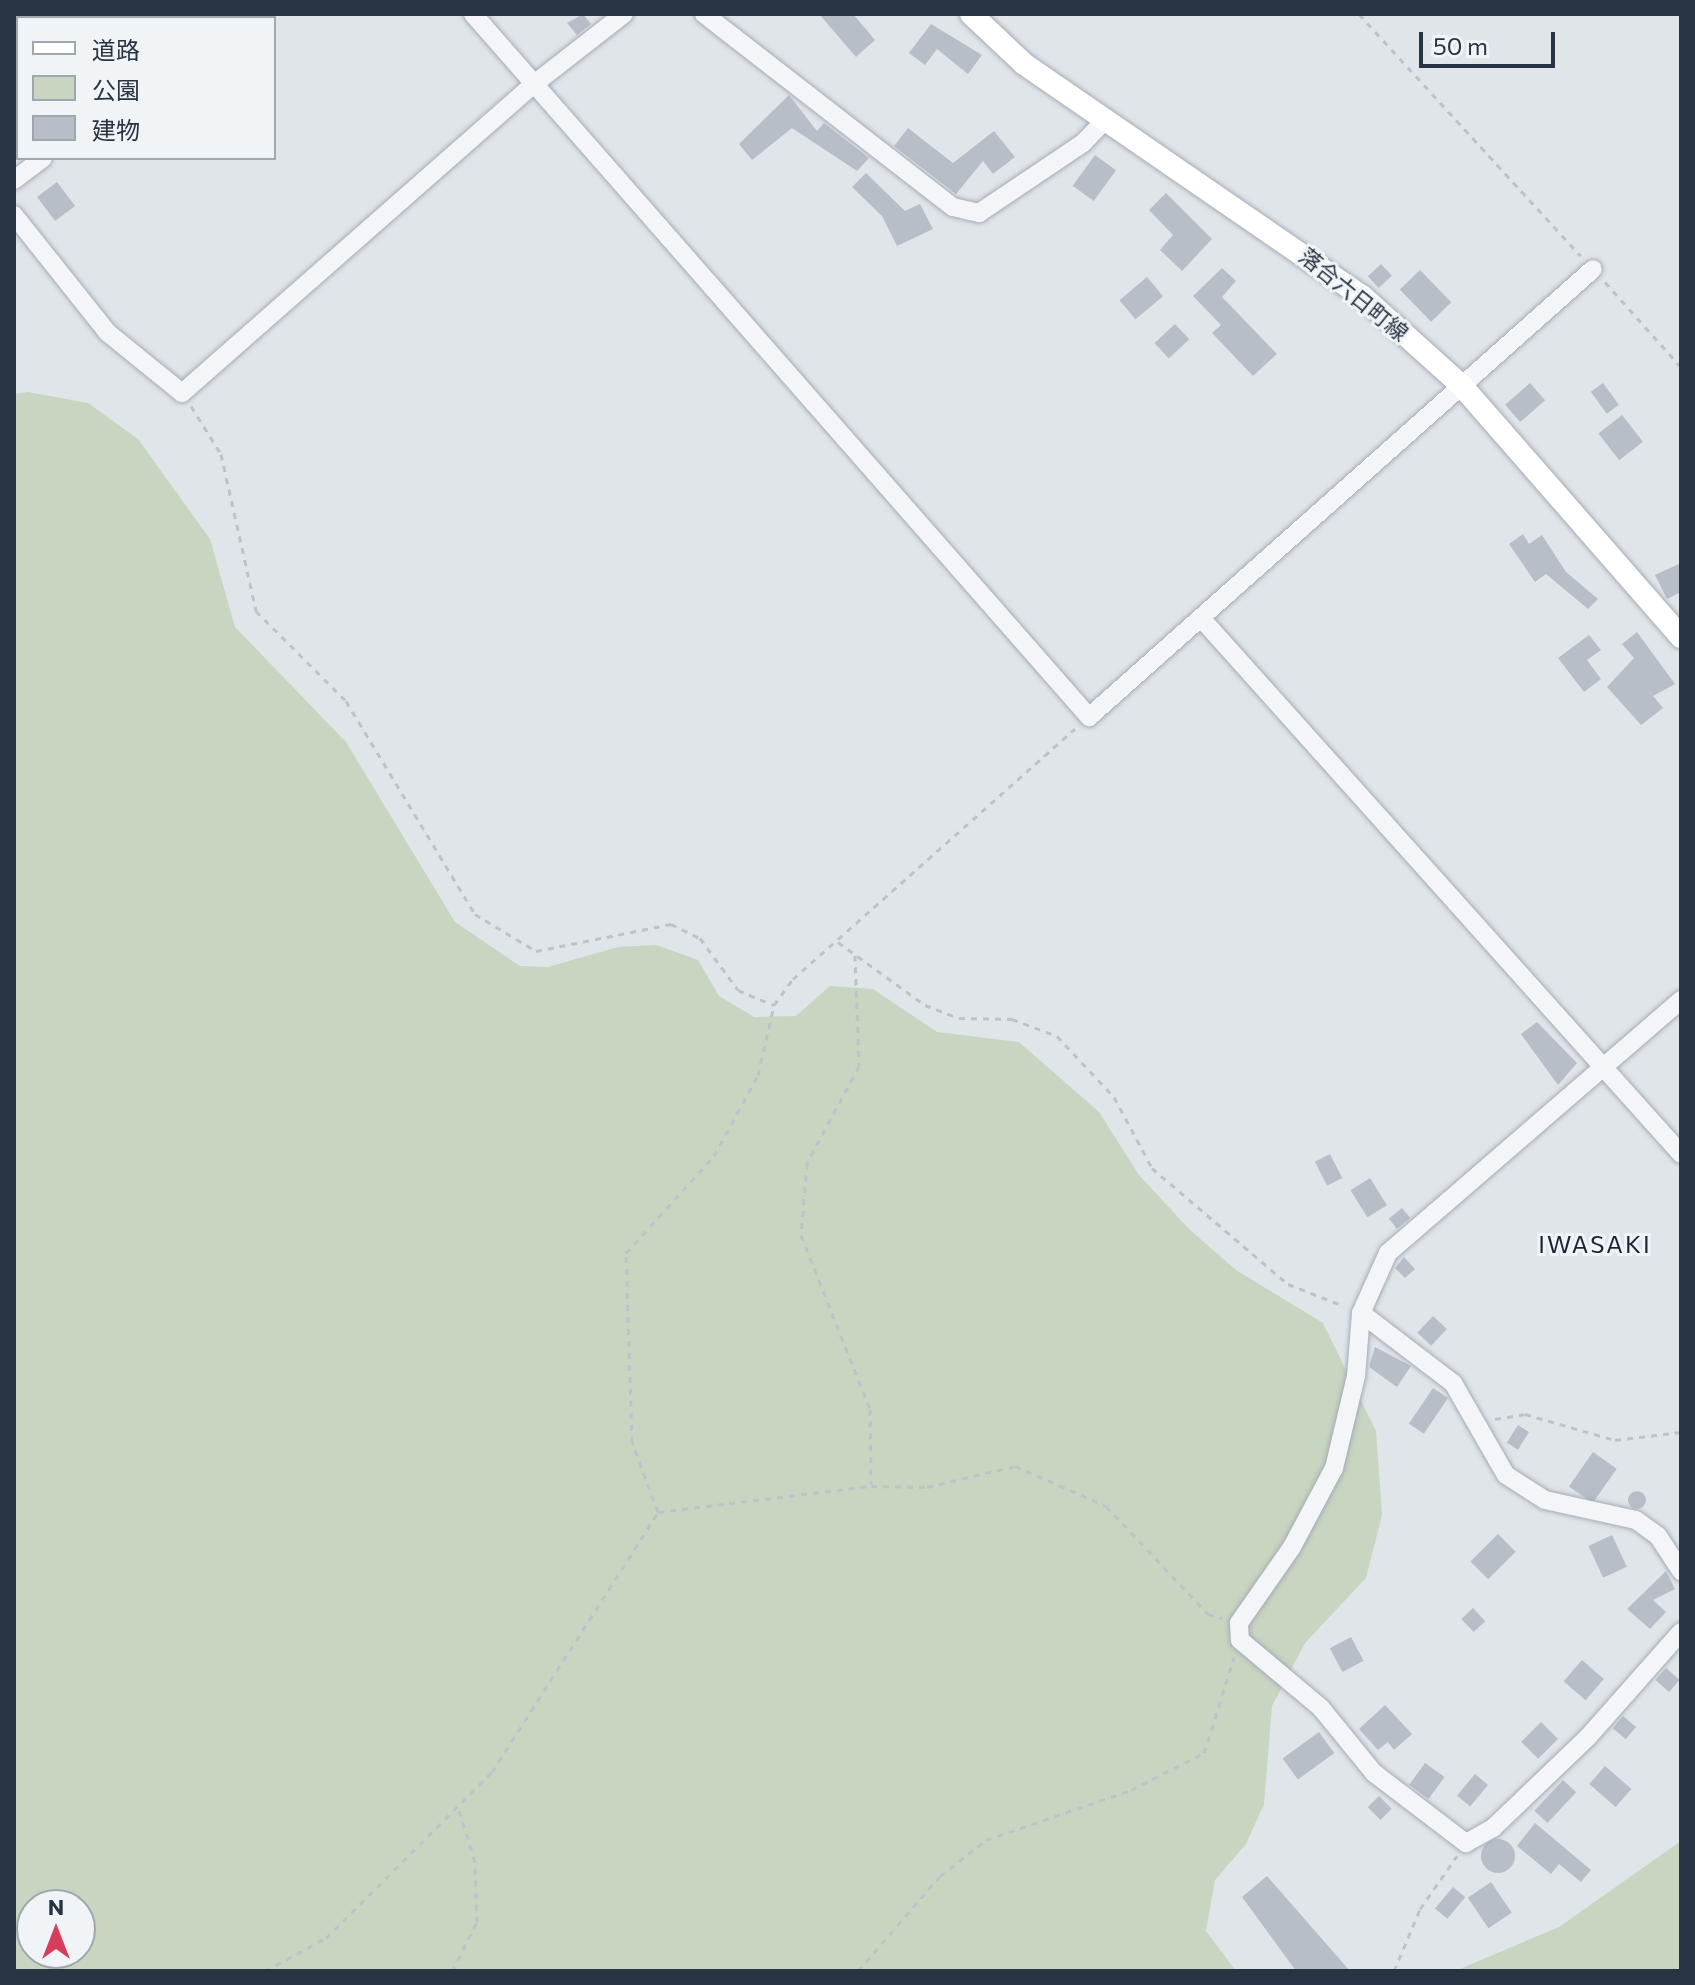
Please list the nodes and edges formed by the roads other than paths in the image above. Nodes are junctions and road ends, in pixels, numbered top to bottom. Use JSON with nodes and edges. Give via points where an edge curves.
{"nodes":[{"id":1,"x":473,"y":14,"type":"edge"},
{"id":2,"x":624,"y":14,"type":"edge"},
{"id":3,"x":704,"y":14,"type":"edge"},
{"id":4,"x":971,"y":14,"type":"edge"},
{"id":5,"x":534,"y":84,"type":"junction"},
{"id":6,"x":1106,"y":119,"type":"junction"},
{"id":7,"x":40,"y":160,"type":"edge"},
{"id":8,"x":14,"y":180,"type":"edge"},
{"id":9,"x":14,"y":215,"type":"edge"},
{"id":10,"x":1593,"y":269,"type":"road end"},
{"id":11,"x":1462,"y":386,"type":"junction"},
{"id":12,"x":1201,"y":618,"type":"junction"},
{"id":13,"x":1681,"y":637,"type":"edge"},
{"id":14,"x":1681,"y":1000,"type":"edge"},
{"id":15,"x":1604,"y":1066,"type":"junction"},
{"id":16,"x":1681,"y":1154,"type":"edge"},
{"id":17,"x":1361,"y":1313,"type":"junction"},
{"id":18,"x":1681,"y":1571,"type":"edge"},
{"id":19,"x":1681,"y":1632,"type":"edge"}],
"edges":[{"from":1,"to":5,"type":"street"},
{"from":2,"to":5,"type":"street"},
{"from":3,"to":6,"type":"street","via":[[953,207],[979,213],[1083,143]]},
{"from":4,"to":6,"type":"main road","name":"落合六日町線","via":[[1024,64]]},
{"from":5,"to":9,"type":"street","via":[[182,393],[108,333]]},
{"from":5,"to":12,"type":"street","via":[[1089,717]]},
{"from":6,"to":11,"type":"main road","name":"落合六日町線","via":[[1362,296]]},
{"from":7,"to":8,"type":"street"},
{"from":10,"to":11,"type":"street"},
{"from":11,"to":12,"type":"street"},
{"from":11,"to":13,"type":"main road","name":"落合六日町線"},
{"from":12,"to":15,"type":"street"},
{"from":14,"to":15,"type":"street"},
{"from":15,"to":16,"type":"street"},
{"from":15,"to":17,"type":"street","via":[[1388,1253]]},
{"from":17,"to":18,"type":"street","via":[[1453,1383],[1506,1475],[1545,1500],[1636,1520],[1658,1536]]},
{"from":17,"to":19,"type":"street","via":[[1356,1376],[1334,1468],[1239,1631],[1321,1708],[1374,1773],[1466,1843],[1493,1828],[1588,1737]]}]}
